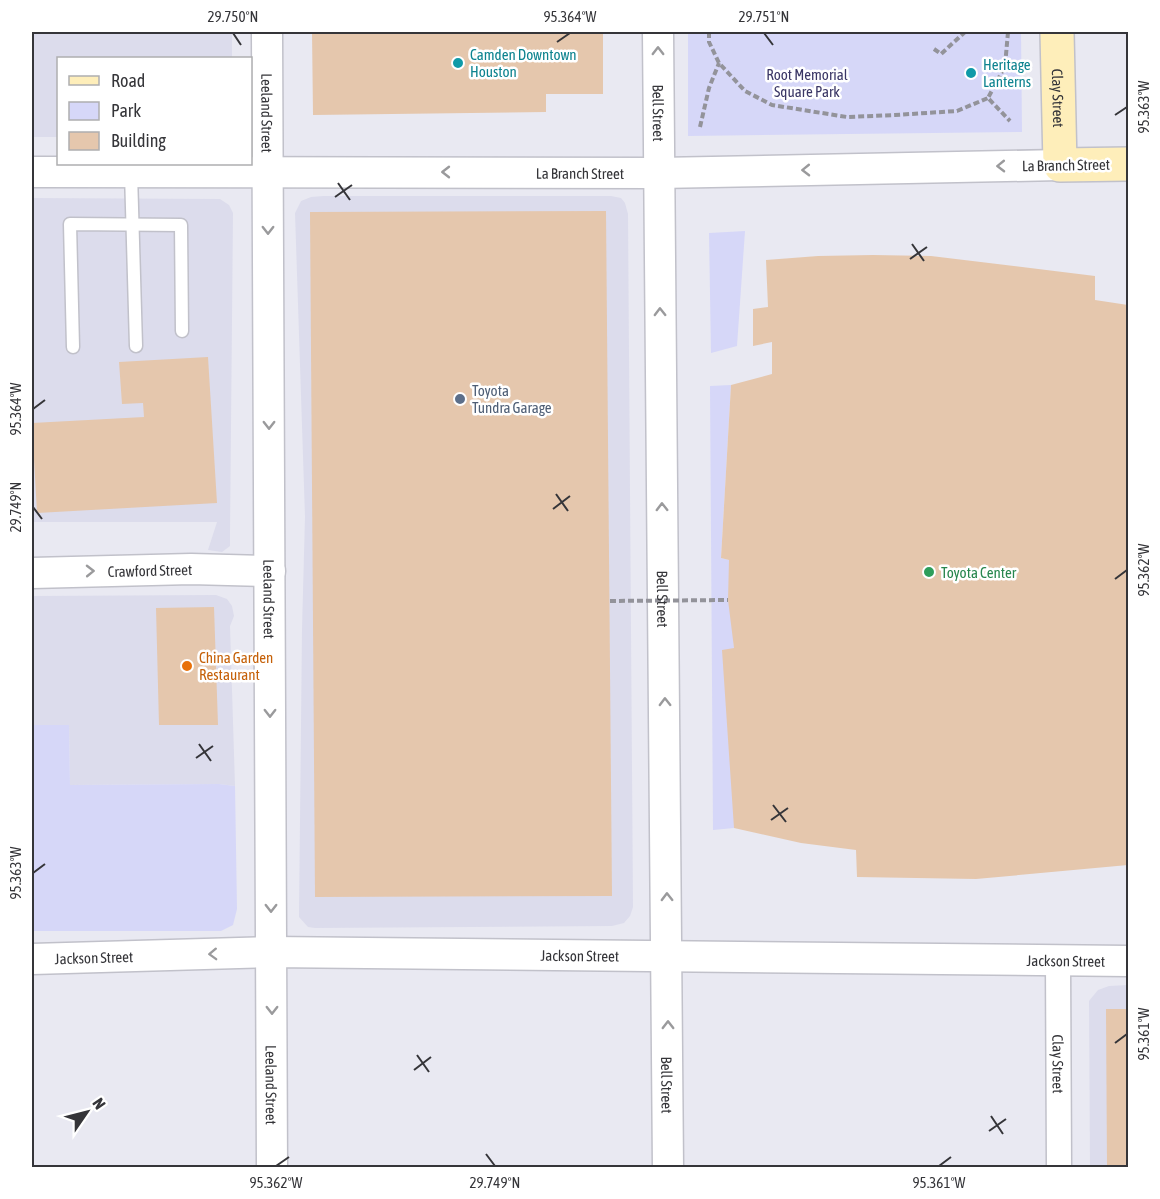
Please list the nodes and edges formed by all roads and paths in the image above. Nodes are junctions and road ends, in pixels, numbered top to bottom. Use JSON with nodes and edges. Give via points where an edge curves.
{"nodes":[{"id":1,"x":267,"y":32,"type":"edge"},
{"id":2,"x":658,"y":32,"type":"edge"},
{"id":3,"x":709,"y":32,"type":"edge"},
{"id":4,"x":965,"y":32,"type":"edge"},
{"id":5,"x":1008,"y":32,"type":"edge"},
{"id":6,"x":1057,"y":32,"type":"edge"},
{"id":7,"x":934,"y":50,"type":"dead end"},
{"id":8,"x":718,"y":63,"type":"junction"},
{"id":9,"x":988,"y":98,"type":"junction"},
{"id":10,"x":1010,"y":121,"type":"dead end"},
{"id":11,"x":700,"y":127,"type":"dead end"},
{"id":12,"x":1128,"y":164,"type":"edge"},
{"id":13,"x":1060,"y":165,"type":"junction"},
{"id":14,"x":32,"y":172,"type":"edge"},
{"id":15,"x":130,"y":172,"type":"junction"},
{"id":16,"x":268,"y":172,"type":"junction"},
{"id":17,"x":659,"y":173,"type":"junction"},
{"id":18,"x":131,"y":225,"type":"junction"},
{"id":19,"x":182,"y":331,"type":"dead end"},
{"id":20,"x":136,"y":346,"type":"dead end"},
{"id":21,"x":73,"y":347,"type":"dead end"},
{"id":22,"x":270,"y":571,"type":"junction"},
{"id":23,"x":32,"y":573,"type":"edge"},
{"id":24,"x":728,"y":600,"type":"dead end"},
{"id":25,"x":610,"y":601,"type":"dead end"},
{"id":26,"x":271,"y":952,"type":"junction"},
{"id":27,"x":667,"y":956,"type":"junction"},
{"id":28,"x":32,"y":959,"type":"edge"},
{"id":29,"x":1128,"y":961,"type":"edge"},
{"id":30,"x":1059,"y":962,"type":"junction"},
{"id":31,"x":272,"y":1167,"type":"edge"},
{"id":32,"x":668,"y":1167,"type":"edge"},
{"id":33,"x":1059,"y":1167,"type":"edge"}],
"edges":[{"from":1,"to":16,"type":"street","name":"Leeland Street"},
{"from":17,"to":2,"type":"street","name":"Bell Street","one_way":true},
{"from":3,"to":8,"type":"path"},
{"from":4,"to":7,"type":"path","via":[[941,54]]},
{"from":5,"to":9,"type":"path","via":[[1005,66]]},
{"from":6,"to":13,"type":"main road","name":"Clay Street"},
{"from":8,"to":9,"type":"path","via":[[745,91],[772,105],[847,117],[957,111]]},
{"from":8,"to":11,"type":"path"},
{"from":9,"to":10,"type":"path"},
{"from":12,"to":13,"type":"main road","name":"La Branch Street"},
{"from":13,"to":17,"type":"street","name":"La Branch Street","one_way":true},
{"from":14,"to":15,"type":"street","name":"La Branch Street"},
{"from":15,"to":16,"type":"street","name":"La Branch Street"},
{"from":15,"to":18,"type":"lane"},
{"from":17,"to":16,"type":"street","name":"La Branch Street","one_way":true},
{"from":16,"to":22,"type":"street","name":"Leeland Street","one_way":true},
{"from":27,"to":17,"type":"street","name":"Bell Street","one_way":true},
{"from":18,"to":19,"type":"lane","via":[[181,225]]},
{"from":18,"to":20,"type":"lane"},
{"from":18,"to":21,"type":"lane","via":[[70,224]]},
{"from":23,"to":22,"type":"street","name":"Crawford Street","one_way":true},
{"from":22,"to":26,"type":"street","name":"Leeland Street","one_way":true},
{"from":24,"to":25,"type":"path","bridge":true},
{"from":26,"to":27,"type":"street","name":"Jackson Street"},
{"from":26,"to":28,"type":"street","name":"Jackson Street","one_way":true},
{"from":26,"to":31,"type":"street","name":"Leeland Street","one_way":true},
{"from":27,"to":30,"type":"street","name":"Jackson Street"},
{"from":32,"to":27,"type":"street","name":"Bell Street","one_way":true},
{"from":29,"to":30,"type":"street","name":"Jackson Street"},
{"from":30,"to":33,"type":"street","name":"Clay Street"}]}
